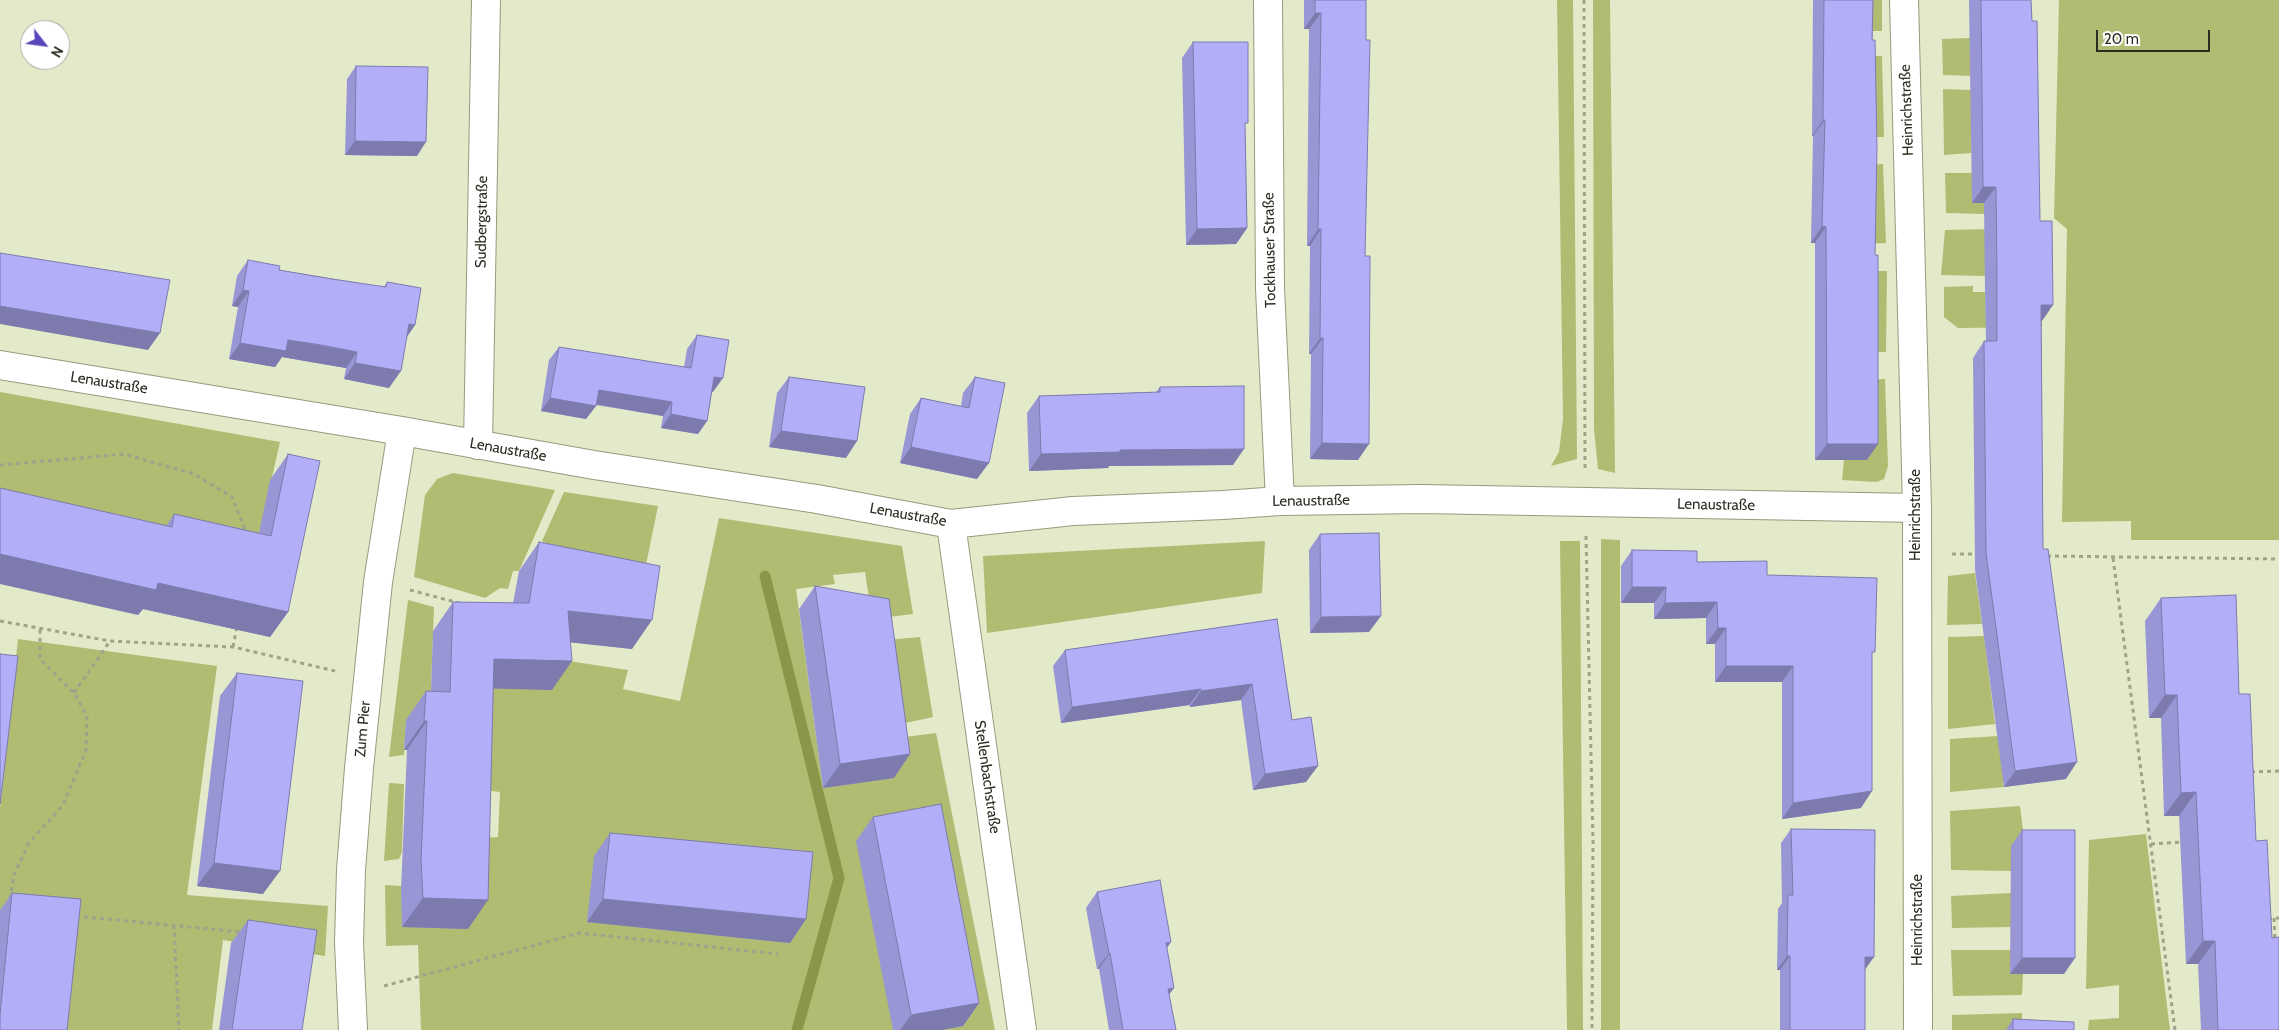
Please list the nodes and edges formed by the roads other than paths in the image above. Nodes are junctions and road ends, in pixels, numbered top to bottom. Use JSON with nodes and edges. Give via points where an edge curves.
{"nodes":[{"id":1,"x":486,"y":0,"type":"edge"},
{"id":2,"x":1268,"y":0,"type":"edge"},
{"id":3,"x":1904,"y":0,"type":"edge"},
{"id":4,"x":0,"y":365,"type":"edge"},
{"id":5,"x":402,"y":431,"type":"junction"},
{"id":6,"x":478,"y":444,"type":"junction"},
{"id":7,"x":1280,"y":501,"type":"junction"},
{"id":8,"x":1917,"y":508,"type":"junction"},
{"id":9,"x":951,"y":524,"type":"junction"},
{"id":10,"x":353,"y":1030,"type":"edge"},
{"id":11,"x":1022,"y":1030,"type":"edge"},
{"id":12,"x":1918,"y":1030,"type":"edge"}],
"edges":[{"from":1,"to":6,"type":"street","name":"Sudbergstraße"},
{"from":2,"to":7,"type":"street","name":"Tockhauser Straße","via":[[1270,288]]},
{"from":3,"to":8,"type":"street","name":"Heinrichstraße"},
{"from":4,"to":5,"type":"street","name":"Lenaustraße"},
{"from":5,"to":6,"type":"street","name":"Lenaustraße"},
{"from":5,"to":10,"type":"street","name":"Zum Pier","via":[[378,582],[367,678],[349,943]]},
{"from":6,"to":9,"type":"street","name":"Lenaustraße","via":[[817,498]]},
{"from":7,"to":8,"type":"street","name":"Lenaustraße","via":[[1422,499]]},
{"from":7,"to":9,"type":"street","name":"Lenaustraße","via":[[1072,511]]},
{"from":8,"to":12,"type":"street","name":"Heinrichstraße"},
{"from":9,"to":11,"type":"street","name":"Stellenbachstraße"}]}
